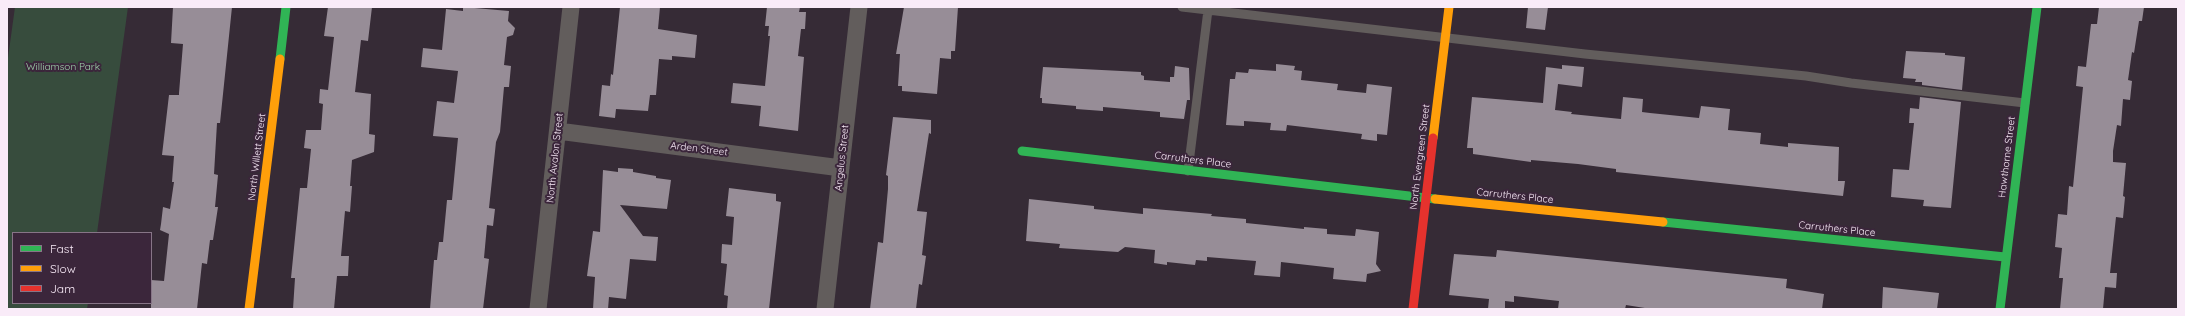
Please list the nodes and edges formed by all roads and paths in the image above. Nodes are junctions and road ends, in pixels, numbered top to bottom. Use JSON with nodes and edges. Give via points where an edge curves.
{"nodes":[{"id":1,"x":286,"y":7,"type":"edge"},
{"id":2,"x":571,"y":7,"type":"edge"},
{"id":3,"x":858,"y":7,"type":"edge"},
{"id":4,"x":1182,"y":7,"type":"edge"},
{"id":5,"x":1449,"y":7,"type":"edge"},
{"id":6,"x":2037,"y":7,"type":"edge"},
{"id":7,"x":1208,"y":10,"type":"junction"},
{"id":8,"x":1445,"y":36,"type":"junction"},
{"id":9,"x":2025,"y":102,"type":"junction"},
{"id":10,"x":558,"y":131,"type":"junction"},
{"id":11,"x":1022,"y":151,"type":"dead end"},
{"id":12,"x":841,"y":168,"type":"junction"},
{"id":13,"x":1188,"y":171,"type":"junction"},
{"id":14,"x":1426,"y":198,"type":"junction"},
{"id":15,"x":2005,"y":257,"type":"junction"},
{"id":16,"x":249,"y":309,"type":"edge"},
{"id":17,"x":538,"y":309,"type":"edge"},
{"id":18,"x":825,"y":309,"type":"edge"},
{"id":19,"x":1413,"y":309,"type":"edge"},
{"id":20,"x":2000,"y":309,"type":"edge"}],
"edges":[{"from":1,"to":16,"type":"street","name":"North Willett Street"},
{"from":2,"to":10,"type":"street","name":"North Avalon Street"},
{"from":3,"to":12,"type":"street","name":"Angelus Street"},
{"from":4,"to":7,"type":"lane"},
{"from":5,"to":8,"type":"street","name":"North Evergreen Street"},
{"from":6,"to":9,"type":"street","name":"Hawthorne Street"},
{"from":7,"to":8,"type":"lane"},
{"from":7,"to":13,"type":"lane"},
{"from":8,"to":9,"type":"lane","via":[[1492,44],[1806,76],[1851,84]]},
{"from":8,"to":14,"type":"street","name":"North Evergreen Street"},
{"from":9,"to":15,"type":"street","name":"Hawthorne Street"},
{"from":10,"to":12,"type":"street","name":"Arden Street"},
{"from":10,"to":17,"type":"street","name":"North Avalon Street"},
{"from":11,"to":13,"type":"street","name":"Carruthers Place"},
{"from":12,"to":18,"type":"street","name":"Angelus Street"},
{"from":13,"to":14,"type":"street","name":"Carruthers Place"},
{"from":14,"to":15,"type":"street","name":"Carruthers Place"},
{"from":14,"to":19,"type":"street","name":"North Evergreen Street"},
{"from":15,"to":20,"type":"street","name":"Hawthorne Street"}]}
